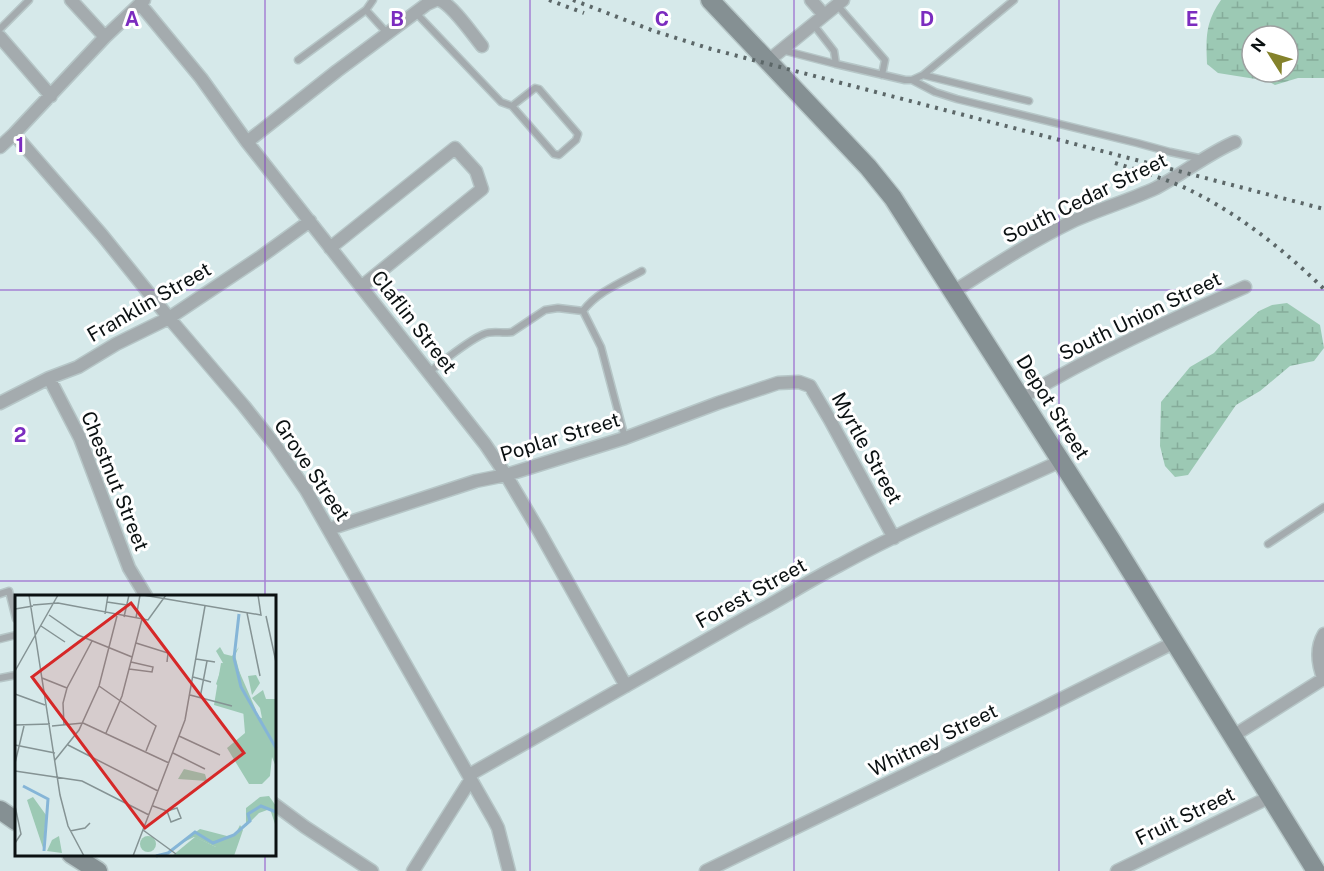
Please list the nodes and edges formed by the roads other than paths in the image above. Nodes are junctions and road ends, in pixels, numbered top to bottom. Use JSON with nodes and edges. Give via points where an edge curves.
{"nodes":[{"id":1,"x":29,"y":0,"type":"edge"},
{"id":2,"x":71,"y":0,"type":"edge"},
{"id":3,"x":373,"y":0,"type":"edge"},
{"id":4,"x":438,"y":0,"type":"edge"},
{"id":5,"x":710,"y":0,"type":"edge"},
{"id":6,"x":811,"y":0,"type":"edge"},
{"id":7,"x":1014,"y":0,"type":"edge"},
{"id":8,"x":142,"y":2,"type":"edge"},
{"id":9,"x":840,"y":3,"type":"edge"},
{"id":10,"x":366,"y":10,"type":"junction"},
{"id":11,"x":415,"y":12,"type":"junction"},
{"id":12,"x":825,"y":15,"type":"junction"},
{"id":13,"x":813,"y":24,"type":"junction"},
{"id":14,"x":0,"y":29,"type":"edge"},
{"id":15,"x":387,"y":33,"type":"junction"},
{"id":16,"x":0,"y":36,"type":"edge"},
{"id":17,"x":105,"y":37,"type":"junction"},
{"id":18,"x":482,"y":46,"type":"dead end"},
{"id":19,"x":775,"y":55,"type":"junction"},
{"id":20,"x":298,"y":60,"type":"dead end"},
{"id":21,"x":836,"y":64,"type":"junction"},
{"id":22,"x":882,"y":75,"type":"junction"},
{"id":23,"x":923,"y":75,"type":"junction"},
{"id":24,"x":912,"y":80,"type":"junction"},
{"id":25,"x":51,"y":96,"type":"junction"},
{"id":26,"x":1029,"y":101,"type":"dead end"},
{"id":27,"x":512,"y":106,"type":"junction"},
{"id":28,"x":14,"y":134,"type":"junction"},
{"id":29,"x":247,"y":142,"type":"junction"},
{"id":30,"x":1235,"y":142,"type":"dead end"},
{"id":31,"x":0,"y":147,"type":"edge"},
{"id":32,"x":1203,"y":159,"type":"junction"},
{"id":33,"x":310,"y":221,"type":"junction"},
{"id":34,"x":330,"y":248,"type":"junction"},
{"id":35,"x":642,"y":271,"type":"dead end"},
{"id":36,"x":361,"y":287,"type":"junction"},
{"id":37,"x":1245,"y":287,"type":"dead end"},
{"id":38,"x":953,"y":292,"type":"junction"},
{"id":39,"x":584,"y":311,"type":"junction"},
{"id":40,"x":169,"y":318,"type":"junction"},
{"id":41,"x":429,"y":372,"type":"junction"},
{"id":42,"x":50,"y":378,"type":"junction"},
{"id":43,"x":801,"y":383,"type":"joint"},
{"id":44,"x":1021,"y":398,"type":"junction"},
{"id":45,"x":0,"y":403,"type":"edge"},
{"id":46,"x":625,"y":438,"type":"junction"},
{"id":47,"x":1061,"y":461,"type":"junction"},
{"id":48,"x":506,"y":475,"type":"junction"},
{"id":49,"x":1324,"y":507,"type":"edge"},
{"id":50,"x":329,"y":529,"type":"junction"},
{"id":51,"x":894,"y":538,"type":"junction"},
{"id":52,"x":1268,"y":543,"type":"dead end"},
{"id":53,"x":0,"y":594,"type":"edge"},
{"id":54,"x":145,"y":595,"type":"edge"},
{"id":55,"x":15,"y":615,"type":"edge"},
{"id":56,"x":1324,"y":634,"type":"edge"},
{"id":57,"x":15,"y":635,"type":"edge"},
{"id":58,"x":0,"y":639,"type":"edge"},
{"id":59,"x":1175,"y":642,"type":"junction"},
{"id":60,"x":15,"y":675,"type":"edge"},
{"id":61,"x":0,"y":678,"type":"edge"},
{"id":62,"x":1324,"y":680,"type":"edge"},
{"id":63,"x":626,"y":686,"type":"junction"},
{"id":64,"x":1233,"y":736,"type":"junction"},
{"id":65,"x":470,"y":777,"type":"junction"},
{"id":66,"x":1270,"y":797,"type":"junction"},
{"id":67,"x":276,"y":806,"type":"edge"},
{"id":68,"x":0,"y":810,"type":"edge"},
{"id":69,"x":15,"y":820,"type":"edge"},
{"id":70,"x":73,"y":856,"type":"edge"},
{"id":71,"x":98,"y":871,"type":"edge"},
{"id":72,"x":372,"y":871,"type":"edge"},
{"id":73,"x":413,"y":871,"type":"edge"},
{"id":74,"x":509,"y":871,"type":"edge"},
{"id":75,"x":706,"y":871,"type":"edge"},
{"id":76,"x":1117,"y":871,"type":"edge"},
{"id":77,"x":1316,"y":871,"type":"edge"}],
"edges":[{"from":1,"to":14,"type":"lane"},
{"from":2,"to":17,"type":"street"},
{"from":3,"to":10,"type":"lane"},
{"from":4,"to":11,"type":"street"},
{"from":4,"to":18,"type":"street","via":[[450,7]]},
{"from":5,"to":19,"type":"main road","name":"Depot Street"},
{"from":6,"to":12,"type":"street"},
{"from":7,"to":23,"type":"lane"},
{"from":8,"to":17,"type":"street"},
{"from":8,"to":29,"type":"street","name":"Claflin Street"},
{"from":9,"to":12,"type":"street"},
{"from":9,"to":22,"type":"lane","via":[[885,60]]},
{"from":10,"to":15,"type":"lane"},
{"from":10,"to":20,"type":"lane"},
{"from":11,"to":15,"type":"street"},
{"from":11,"to":27,"type":"lane","via":[[501,102]]},
{"from":12,"to":13,"type":"street"},
{"from":13,"to":19,"type":"street"},
{"from":13,"to":21,"type":"lane","via":[[834,51]]},
{"from":15,"to":29,"type":"street"},
{"from":16,"to":25,"type":"street"},
{"from":17,"to":25,"type":"street"},
{"from":19,"to":21,"type":"lane"},
{"from":19,"to":38,"type":"main road","name":"Depot Street","via":[[881,183]]},
{"from":21,"to":22,"type":"lane"},
{"from":22,"to":24,"type":"lane"},
{"from":23,"to":24,"type":"lane"},
{"from":23,"to":26,"type":"lane"},
{"from":24,"to":32,"type":"lane","via":[[957,99]]},
{"from":25,"to":28,"type":"street"},
{"from":27,"to":27,"type":"lane","via":[[554,154],[559,155],[576,140],[578,134],[538,89]]},
{"from":28,"to":31,"type":"street"},
{"from":28,"to":40,"type":"street","name":"Grove Street"},
{"from":29,"to":33,"type":"street","name":"Claflin Street"},
{"from":30,"to":32,"type":"street","name":"South Cedar Street"},
{"from":32,"to":38,"type":"street","name":"South Cedar Street","via":[[1150,191],[1072,221],[1038,239]]},
{"from":33,"to":34,"type":"street","name":"Claflin Street"},
{"from":33,"to":40,"type":"street","name":"Franklin Street"},
{"from":34,"to":36,"type":"street","name":"Claflin Street"},
{"from":34,"to":36,"type":"street","via":[[455,148],[476,171],[482,189]]},
{"from":35,"to":39,"type":"lane","via":[[603,293]]},
{"from":36,"to":41,"type":"street","name":"Claflin Street"},
{"from":37,"to":44,"type":"street","name":"South Union Street","via":[[1135,336]]},
{"from":38,"to":44,"type":"main road","name":"Depot Street"},
{"from":39,"to":41,"type":"lane","via":[[545,310],[512,332],[484,334]]},
{"from":39,"to":46,"type":"lane","via":[[601,346]]},
{"from":40,"to":42,"type":"street","name":"Franklin Street"},
{"from":40,"to":50,"type":"street","name":"Grove Street","via":[[274,445]]},
{"from":41,"to":48,"type":"street","name":"Claflin Street"},
{"from":42,"to":45,"type":"street","name":"Franklin Street"},
{"from":42,"to":54,"type":"street","name":"Chestnut Street","via":[[80,438],[129,568]]},
{"from":43,"to":46,"type":"street","name":"Poplar Street","via":[[778,383]]},
{"from":43,"to":51,"type":"street","name":"Myrtle Street","via":[[810,386]]},
{"from":44,"to":47,"type":"main road","name":"Depot Street"},
{"from":46,"to":48,"type":"street","name":"Poplar Street"},
{"from":47,"to":51,"type":"street","name":"Forest Street"},
{"from":47,"to":59,"type":"main road","name":"Depot Street"},
{"from":48,"to":50,"type":"street","name":"Poplar Street","via":[[476,481]]},
{"from":48,"to":63,"type":"street","name":"Claflin Street"},
{"from":49,"to":52,"type":"lane"},
{"from":50,"to":65,"type":"street","name":"Grove Street"},
{"from":51,"to":63,"type":"street","name":"Forest Street"},
{"from":53,"to":55,"type":"lane","via":[[9,591]]},
{"from":56,"to":62,"type":"street","via":[[1318,655]]},
{"from":57,"to":58,"type":"lane"},
{"from":59,"to":64,"type":"main road","name":"Depot Street"},
{"from":59,"to":75,"type":"street","name":"Whitney Street"},
{"from":60,"to":61,"type":"lane"},
{"from":62,"to":64,"type":"street"},
{"from":63,"to":65,"type":"street","name":"Forest Street"},
{"from":64,"to":66,"type":"main road","name":"Depot Street"},
{"from":65,"to":73,"type":"street","name":"Forest Street"},
{"from":65,"to":74,"type":"street","name":"Grove Street","via":[[497,825]]},
{"from":66,"to":76,"type":"street","name":"Fruit Street"},
{"from":66,"to":77,"type":"main road","name":"Depot Street"},
{"from":67,"to":72,"type":"street"},
{"from":68,"to":69,"type":"main road"},
{"from":70,"to":71,"type":"main road"}]}
